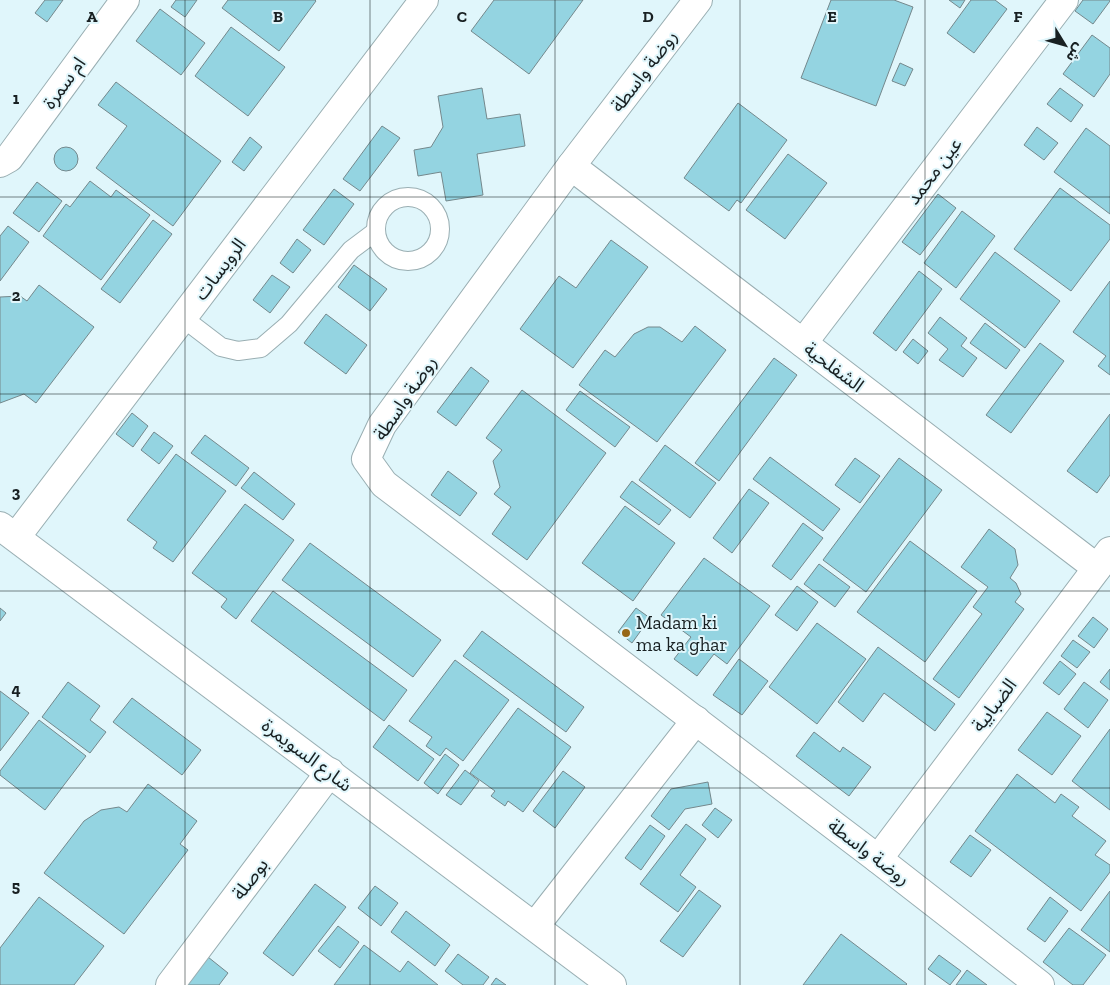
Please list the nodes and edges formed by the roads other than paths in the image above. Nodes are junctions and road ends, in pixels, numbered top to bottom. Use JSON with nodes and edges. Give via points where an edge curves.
{"nodes":[{"id":1,"x":125,"y":0,"type":"edge"},
{"id":2,"x":424,"y":0,"type":"edge"},
{"id":3,"x":698,"y":0,"type":"edge"},
{"id":4,"x":1064,"y":0,"type":"edge"},
{"id":5,"x":0,"y":163,"type":"edge"},
{"id":6,"x":572,"y":166,"type":"junction"},
{"id":7,"x":375,"y":232,"type":"dead end"},
{"id":8,"x":183,"y":318,"type":"junction"},
{"id":9,"x":803,"y":343,"type":"junction"},
{"id":10,"x":8,"y":532,"type":"edge"},
{"id":11,"x":1104,"y":559,"type":"edge"},
{"id":12,"x":696,"y":720,"type":"junction"},
{"id":13,"x":330,"y":772,"type":"junction"},
{"id":14,"x":878,"y":859,"type":"junction"},
{"id":15,"x":535,"y":926,"type":"junction"},
{"id":16,"x":170,"y":985,"type":"edge"},
{"id":17,"x":612,"y":985,"type":"edge"},
{"id":18,"x":1040,"y":985,"type":"edge"}],
"edges":[{"from":1,"to":5,"type":"street","name":"ام سمرة","via":[[9,158]]},
{"from":2,"to":8,"type":"street","name":"الرويسات"},
{"from":3,"to":6,"type":"street","name":"روضة واسطة"},
{"from":4,"to":9,"type":"street","name":"عين محمد"},
{"from":6,"to":9,"type":"street","name":"الشفلحية"},
{"from":6,"to":12,"type":"street","name":"روضة واسطة","via":[[382,425],[366,460],[384,484]]},
{"from":7,"to":8,"type":"lane","via":[[350,250],[289,324],[261,348],[238,351],[221,347]]},
{"from":8,"to":10,"type":"street","name":"الرويسات"},
{"from":9,"to":11,"type":"street","name":"الشفلحية"},
{"from":10,"to":13,"type":"street","name":"شارع السويمرة"},
{"from":11,"to":14,"type":"street","name":"الضبابية"},
{"from":12,"to":14,"type":"street","name":"روضة واسطة"},
{"from":12,"to":15,"type":"street"},
{"from":13,"to":15,"type":"street","name":"شارع السويمرة"},
{"from":13,"to":16,"type":"street","name":"بوصلة"},
{"from":14,"to":18,"type":"street","name":"روضة واسطة"},
{"from":15,"to":17,"type":"street","name":"شارع السويمرة"}]}
